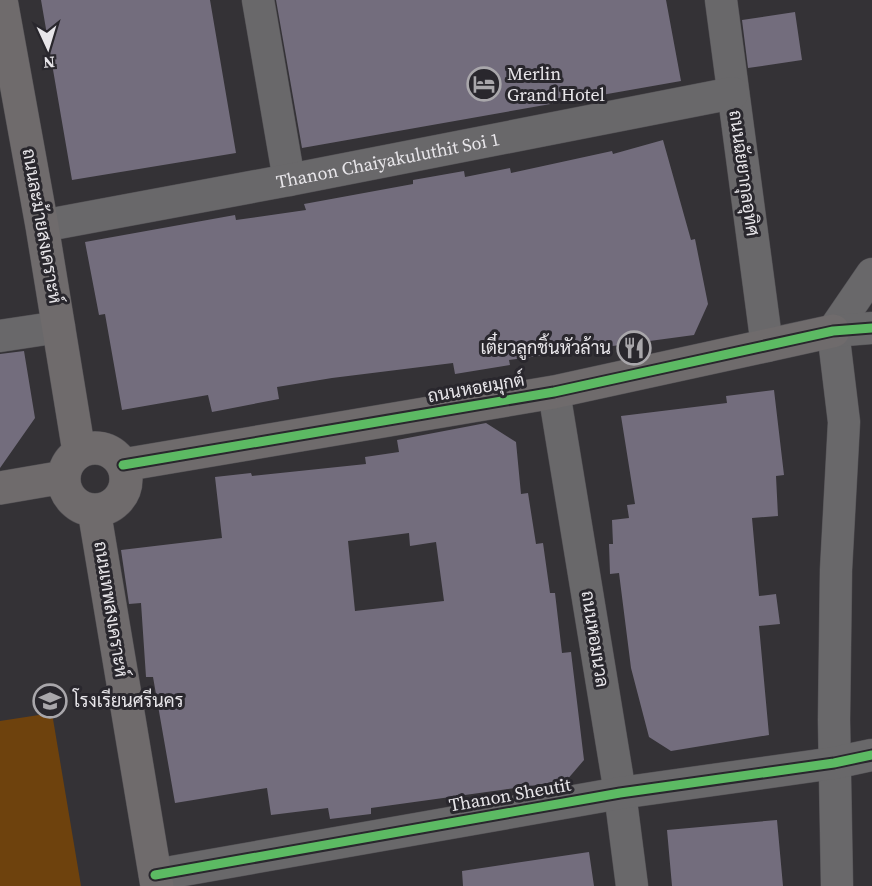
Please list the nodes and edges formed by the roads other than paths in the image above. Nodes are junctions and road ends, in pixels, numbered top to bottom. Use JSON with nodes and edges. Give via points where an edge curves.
{"nodes":[{"id":1,"x":1,"y":0,"type":"edge"},
{"id":2,"x":258,"y":0,"type":"edge"},
{"id":3,"x":721,"y":0,"type":"edge"},
{"id":4,"x":733,"y":93,"type":"junction"},
{"id":5,"x":289,"y":180,"type":"junction"},
{"id":6,"x":42,"y":225,"type":"junction"},
{"id":7,"x":872,"y":274,"type":"edge"},
{"id":8,"x":59,"y":327,"type":"junction"},
{"id":9,"x":855,"y":330,"type":"edge"},
{"id":10,"x":0,"y":336,"type":"edge"},
{"id":11,"x":767,"y":346,"type":"junction"},
{"id":12,"x":554,"y":392,"type":"junction"},
{"id":13,"x":72,"y":464,"type":"junction"},
{"id":14,"x":123,"y":465,"type":"junction"},
{"id":15,"x":0,"y":488,"type":"edge"},
{"id":16,"x":94,"y":510,"type":"junction"},
{"id":17,"x":872,"y":755,"type":"edge"},
{"id":18,"x":836,"y":763,"type":"junction"},
{"id":19,"x":620,"y":793,"type":"junction"},
{"id":20,"x":156,"y":880,"type":"edge"},
{"id":21,"x":632,"y":886,"type":"edge"},
{"id":22,"x":837,"y":886,"type":"edge"}],
"edges":[{"from":1,"to":6,"type":"street","name":"ถนนละม้ายสงเคราะห์"},
{"from":2,"to":5,"type":"street"},
{"from":3,"to":4,"type":"street","name":"ถนนฉัยยากุลอุทิศ"},
{"from":4,"to":5,"type":"street","name":"Thanon Chaiyakuluthit Soi 1"},
{"from":4,"to":11,"type":"street","name":"ถนนฉัยยากุลอุทิศ"},
{"from":5,"to":6,"type":"street","name":"Thanon Chaiyakuluthit Soi 1"},
{"from":6,"to":8,"type":"street","name":"ถนนละม้ายสงเคราะห์"},
{"from":7,"to":9,"type":"street"},
{"from":8,"to":10,"type":"street"},
{"from":8,"to":13,"type":"street","name":"ถนนละม้ายสงเคราะห์"},
{"from":9,"to":11,"type":"street","name":"ถนนหอยมุกต์"},
{"from":9,"to":18,"type":"street","via":[[844,422],[836,570]]},
{"from":11,"to":12,"type":"street","name":"ถนนหอยมุกต์"},
{"from":12,"to":14,"type":"street","name":"ถนนหอยมุกต์"},
{"from":12,"to":19,"type":"street","name":"ถนนหอมนวล"},
{"from":13,"to":14,"type":"street","via":[[99,448],[109,451]]},
{"from":13,"to":15,"type":"street"},
{"from":13,"to":16,"type":"street","via":[[65,486],[76,503]]},
{"from":14,"to":16,"type":"street","via":[[126,476],[121,495],[114,503]]},
{"from":16,"to":20,"type":"street","name":"ถนนเทพสงเคราะห์"},
{"from":17,"to":18,"type":"street","name":"Thanon Sheutit"},
{"from":18,"to":19,"type":"street","name":"Thanon Sheutit"},
{"from":18,"to":22,"type":"street"},
{"from":19,"to":20,"type":"street","name":"Thanon Sheutit"},
{"from":19,"to":21,"type":"street","name":"ถนนหอมนวล"}]}
